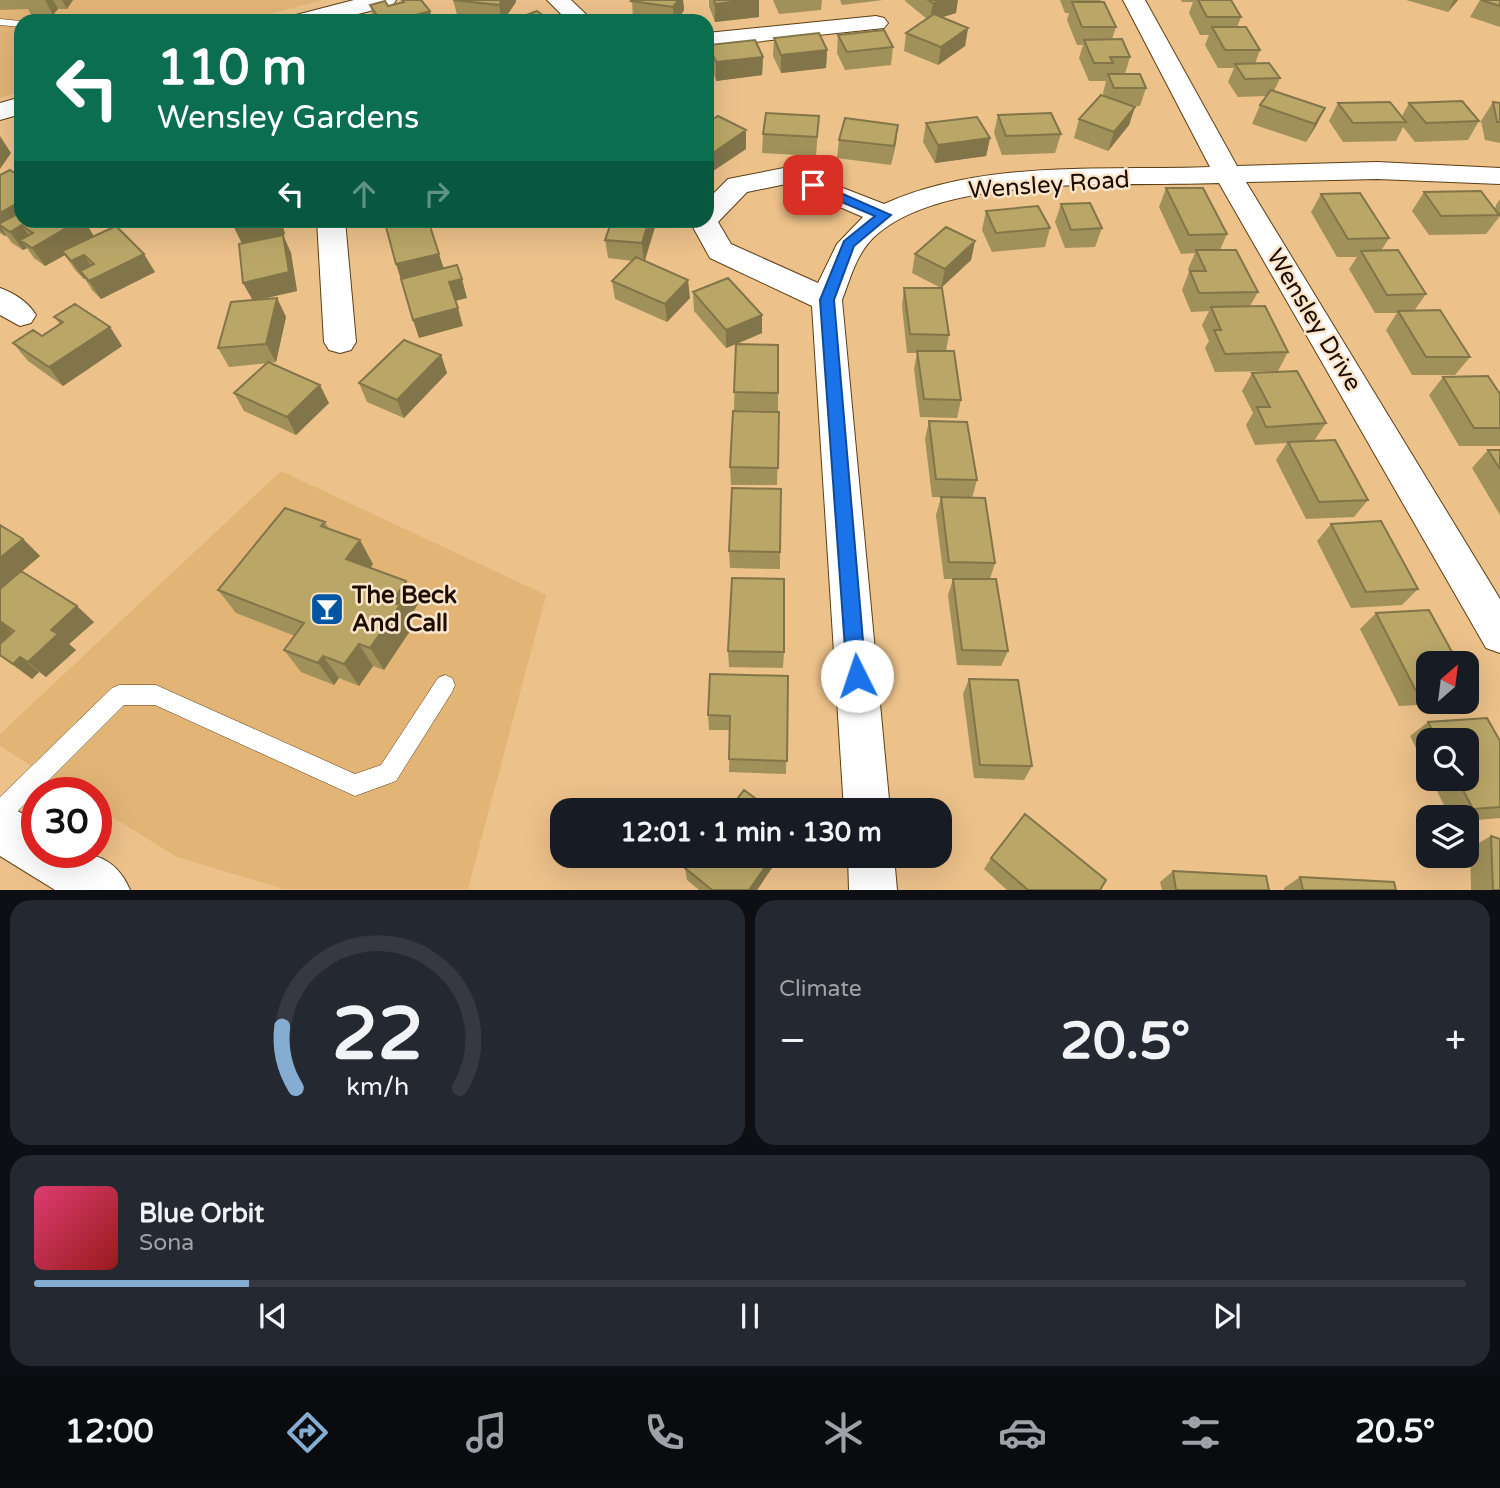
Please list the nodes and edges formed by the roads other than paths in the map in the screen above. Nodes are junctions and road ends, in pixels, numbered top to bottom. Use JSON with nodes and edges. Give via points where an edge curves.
{"nodes":[{"id":1,"x":384,"y":0,"type":"edge"},
{"id":2,"x":558,"y":0,"type":"edge"},
{"id":3,"x":1134,"y":0,"type":"edge"},
{"id":4,"x":329,"y":14,"type":"edge"},
{"id":5,"x":573,"y":14,"type":"edge"},
{"id":6,"x":876,"y":23,"type":"dead end"},
{"id":7,"x":714,"y":39,"type":"edge"},
{"id":8,"x":1228,"y":175,"type":"junction"},
{"id":9,"x":1500,"y":176,"type":"edge"},
{"id":10,"x":714,"y":210,"type":"edge"},
{"id":11,"x":884,"y":215,"type":"junction"},
{"id":12,"x":332,"y":228,"type":"edge"},
{"id":13,"x":709,"y":228,"type":"edge"},
{"id":14,"x":827,"y":300,"type":"junction"},
{"id":15,"x":340,"y":342,"type":"dead end"},
{"id":16,"x":1500,"y":635,"type":"edge"},
{"id":17,"x":445,"y":685,"type":"dead end"},
{"id":18,"x":866,"y":798,"type":"edge"},
{"id":19,"x":0,"y":813,"type":"edge"},
{"id":20,"x":0,"y":827,"type":"edge"},
{"id":21,"x":21,"y":840,"type":"edge"},
{"id":22,"x":67,"y":868,"type":"edge"},
{"id":23,"x":872,"y":868,"type":"edge"},
{"id":24,"x":104,"y":890,"type":"edge"},
{"id":25,"x":873,"y":890,"type":"edge"}],
"edges":[{"from":1,"to":4,"type":"street"},
{"from":2,"to":5,"type":"street"},
{"from":3,"to":8,"type":"street","name":"Wensley Drive"},
{"from":6,"to":7,"type":"street"},
{"from":8,"to":9,"type":"street","name":"Wensley Road"},
{"from":8,"to":11,"type":"street","name":"Wensley Road","via":[[993,184],[923,199]]},
{"from":8,"to":16,"type":"street","name":"Wensley Drive"},
{"from":10,"to":11,"type":"street","via":[[738,185],[789,174]]},
{"from":11,"to":14,"type":"street","name":"Wensley Road","via":[[848,244]]},
{"from":12,"to":15,"type":"street"},
{"from":13,"to":14,"type":"street","via":[[720,251]]},
{"from":14,"to":18,"type":"street","name":"Wensley Road"},
{"from":17,"to":19,"type":"lane","via":[[388,773],[355,785],[156,695],[119,695]]},
{"from":20,"to":21,"type":"street"},
{"from":22,"to":24,"type":"street"},
{"from":23,"to":25,"type":"street"}]}
